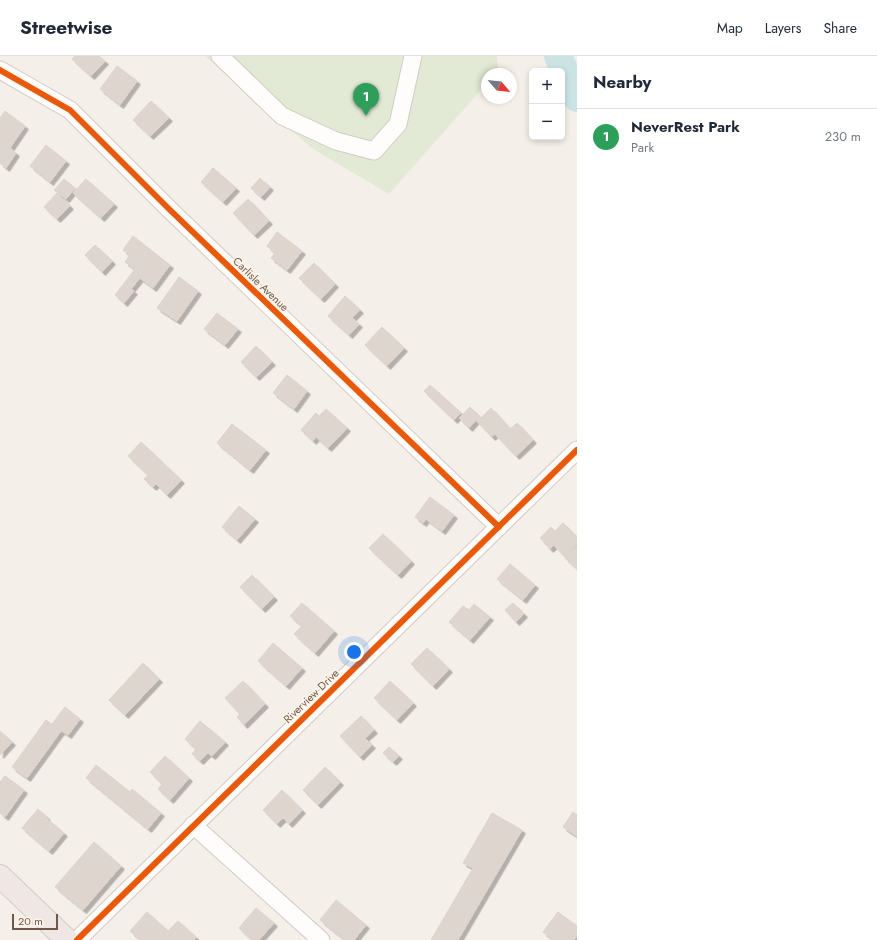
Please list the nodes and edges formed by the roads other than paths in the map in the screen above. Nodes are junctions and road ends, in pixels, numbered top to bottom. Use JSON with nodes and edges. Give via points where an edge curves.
{"nodes":[{"id":1,"x":220,"y":56,"type":"edge"},
{"id":2,"x":413,"y":56,"type":"edge"},
{"id":3,"x":0,"y":70,"type":"edge"},
{"id":4,"x":577,"y":450,"type":"edge"},
{"id":5,"x":499,"y":526,"type":"junction"},
{"id":6,"x":193,"y":825,"type":"junction"},
{"id":7,"x":0,"y":876,"type":"edge"},
{"id":8,"x":67,"y":940,"type":"edge"},
{"id":9,"x":77,"y":940,"type":"edge"},
{"id":10,"x":321,"y":940,"type":"edge"}],
"edges":[{"from":1,"to":2,"type":"street","via":[[282,116],[336,140],[374,150],[398,124]]},
{"from":3,"to":5,"type":"street","name":"Carlisle Avenue","via":[[70,110]]},
{"from":4,"to":5,"type":"street","name":"Riverview Drive"},
{"from":5,"to":6,"type":"street","name":"Riverview Drive"},
{"from":6,"to":9,"type":"street","name":"Riverview Drive"},
{"from":6,"to":10,"type":"street"},
{"from":7,"to":8,"type":"highway"}]}
